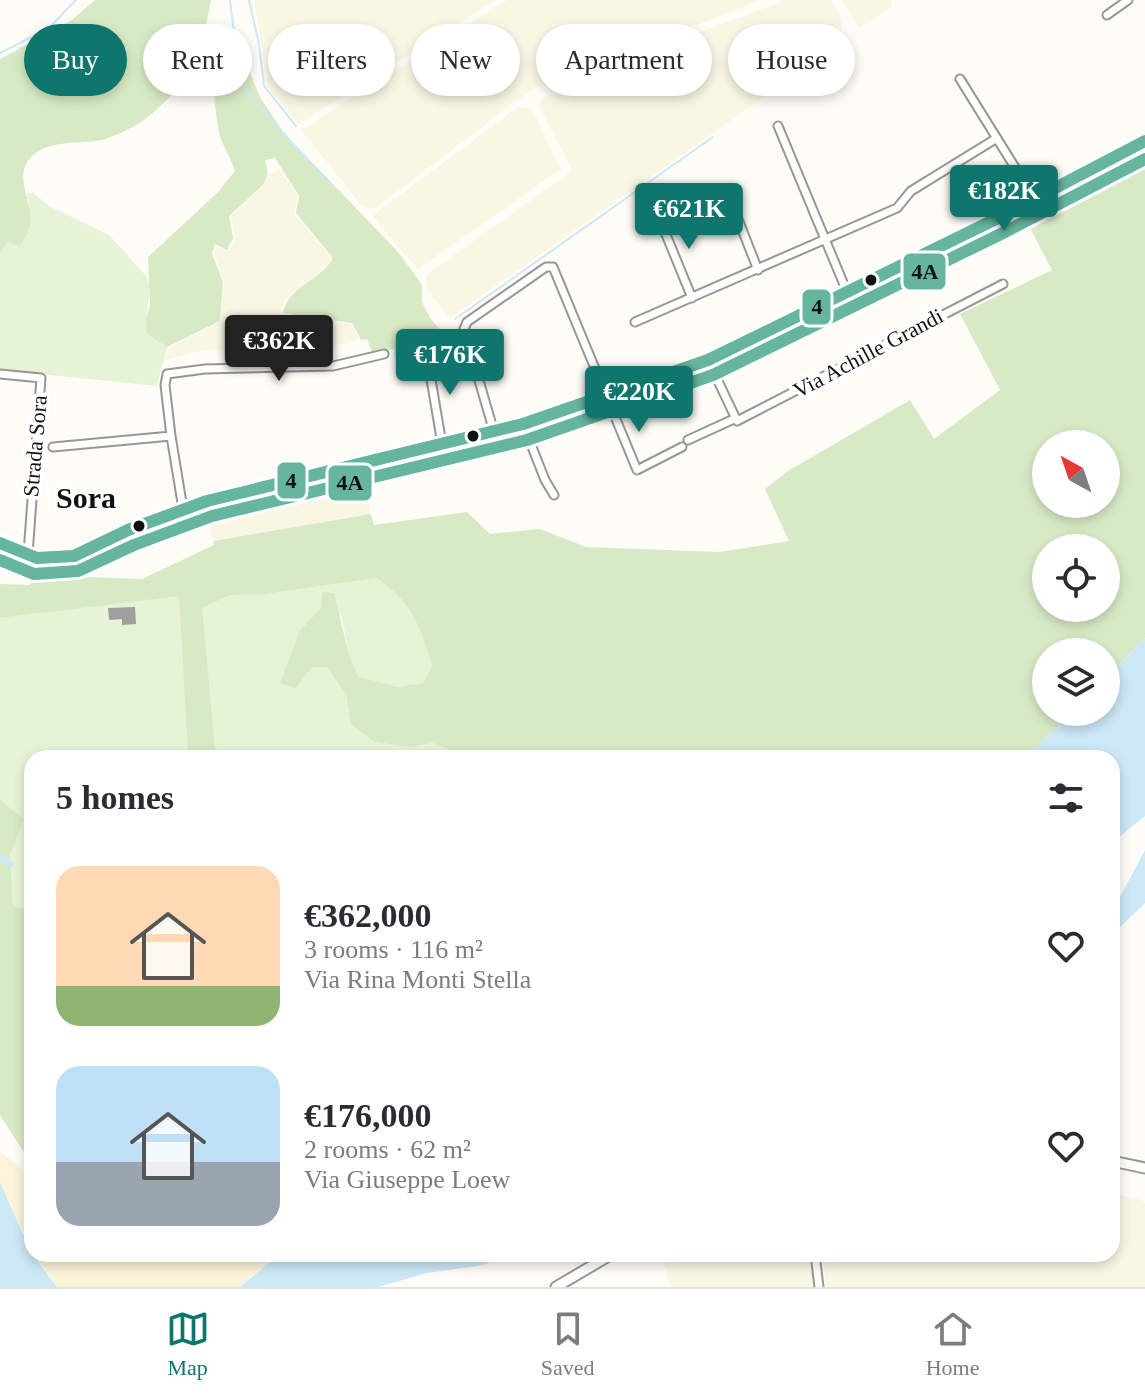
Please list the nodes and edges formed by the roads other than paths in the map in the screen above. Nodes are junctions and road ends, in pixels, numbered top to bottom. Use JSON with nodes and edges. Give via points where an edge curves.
{"nodes":[{"id":1,"x":1128,"y":0,"type":"edge"},
{"id":2,"x":1107,"y":15,"type":"dead end"},
{"id":3,"x":960,"y":79,"type":"dead end"},
{"id":4,"x":778,"y":126,"type":"dead end"},
{"id":5,"x":997,"y":138,"type":"junction"},
{"id":6,"x":1145,"y":141,"type":"edge"},
{"id":7,"x":1034,"y":198,"type":"junction"},
{"id":8,"x":736,"y":214,"type":"dead end"},
{"id":9,"x":658,"y":215,"type":"dead end"},
{"id":10,"x":825,"y":242,"type":"junction"},
{"id":11,"x":758,"y":270,"type":"junction"},
{"id":12,"x":1003,"y":284,"type":"dead end"},
{"id":13,"x":847,"y":292,"type":"junction"},
{"id":14,"x":692,"y":298,"type":"junction"},
{"id":15,"x":635,"y":322,"type":"dead end"},
{"id":16,"x":384,"y":354,"type":"dead end"},
{"id":17,"x":427,"y":356,"type":"dead end"},
{"id":18,"x":708,"y":360,"type":"junction"},
{"id":19,"x":0,"y":374,"type":"edge"},
{"id":20,"x":607,"y":393,"type":"junction"},
{"id":21,"x":736,"y":418,"type":"junction"},
{"id":22,"x":523,"y":424,"type":"junction"},
{"id":23,"x":494,"y":432,"type":"junction"},
{"id":24,"x":171,"y":436,"type":"junction"},
{"id":25,"x":442,"y":444,"type":"junction"},
{"id":26,"x":53,"y":447,"type":"dead end"},
{"id":27,"x":554,"y":495,"type":"dead end"},
{"id":28,"x":183,"y":509,"type":"junction"},
{"id":29,"x":0,"y":543,"type":"edge"},
{"id":30,"x":28,"y":554,"type":"junction"},
{"id":31,"x":1120,"y":1163,"type":"edge"},
{"id":32,"x":1145,"y":1168,"type":"edge"},
{"id":33,"x":598,"y":1262,"type":"edge"},
{"id":34,"x":816,"y":1262,"type":"edge"},
{"id":35,"x":556,"y":1287,"type":"edge"},
{"id":36,"x":819,"y":1287,"type":"edge"}],
"edges":[{"from":1,"to":2,"type":"street"},
{"from":3,"to":5,"type":"street"},
{"from":4,"to":10,"type":"street"},
{"from":5,"to":7,"type":"street"},
{"from":5,"to":10,"type":"street","via":[[911,191],[897,208]]},
{"from":6,"to":7,"type":"street"},
{"from":7,"to":13,"type":"street"},
{"from":8,"to":11,"type":"street"},
{"from":9,"to":14,"type":"street"},
{"from":10,"to":11,"type":"street"},
{"from":10,"to":13,"type":"street"},
{"from":11,"to":14,"type":"street"},
{"from":12,"to":21,"type":"street","name":"Via Achille Grandi"},
{"from":13,"to":18,"type":"street"},
{"from":14,"to":15,"type":"street"},
{"from":16,"to":24,"type":"street","via":[[333,366],[167,374]]},
{"from":17,"to":25,"type":"street"},
{"from":18,"to":20,"type":"street"},
{"from":18,"to":21,"type":"street"},
{"from":19,"to":30,"type":"street","name":"Strada Sora","via":[[41,378]]},
{"from":20,"to":21,"type":"street","name":"Via Achille Grandi","via":[[637,470]]},
{"from":20,"to":22,"type":"street"},
{"from":20,"to":23,"type":"street","via":[[559,276],[546,267],[464,329]]},
{"from":22,"to":23,"type":"street"},
{"from":22,"to":27,"type":"street"},
{"from":23,"to":25,"type":"street"},
{"from":24,"to":26,"type":"street","name":"Strada Sora"},
{"from":24,"to":28,"type":"street"},
{"from":25,"to":28,"type":"street"},
{"from":28,"to":30,"type":"street","via":[[74,556]]},
{"from":29,"to":30,"type":"street"},
{"from":31,"to":32,"type":"street"},
{"from":33,"to":35,"type":"street"},
{"from":34,"to":36,"type":"street"}]}
